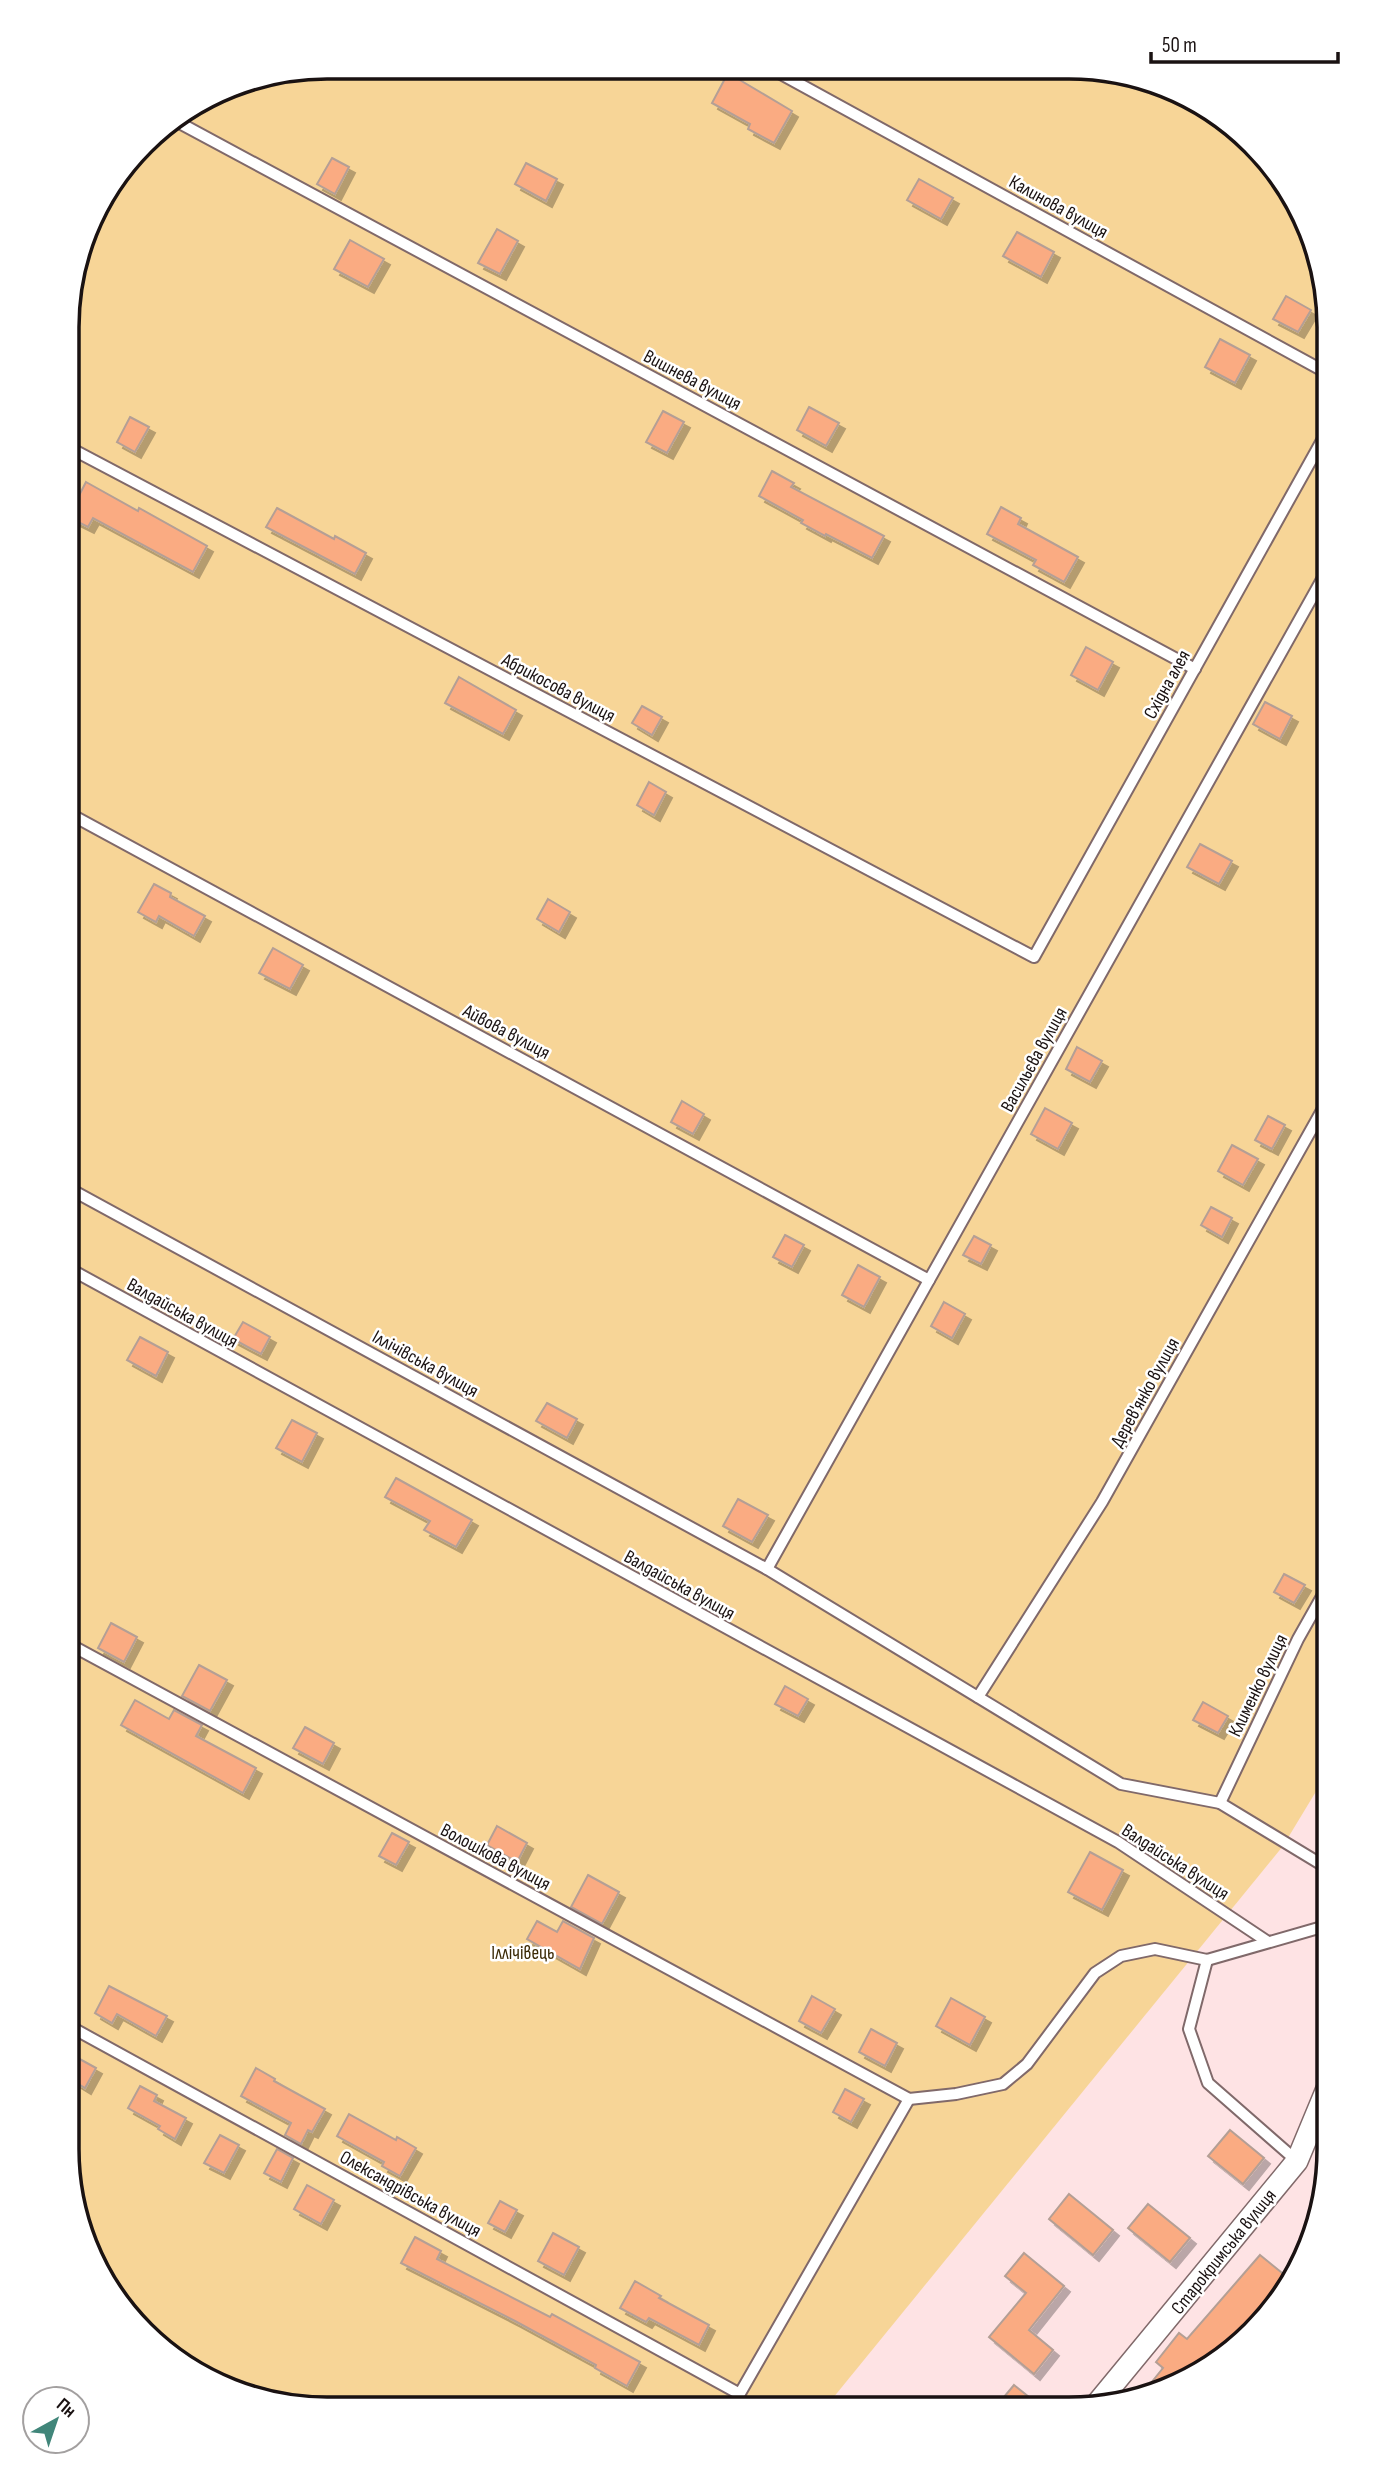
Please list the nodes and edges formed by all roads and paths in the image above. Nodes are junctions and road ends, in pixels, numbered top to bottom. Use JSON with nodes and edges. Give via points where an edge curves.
{"nodes":[{"id":1,"x":790,"y":79,"type":"edge"},
{"id":2,"x":183,"y":125,"type":"edge"},
{"id":3,"x":1317,"y":367,"type":"edge"},
{"id":4,"x":1317,"y":450,"type":"edge"},
{"id":5,"x":79,"y":453,"type":"edge"},
{"id":6,"x":1317,"y":588,"type":"edge"},
{"id":7,"x":1195,"y":669,"type":"junction"},
{"id":8,"x":79,"y":819,"type":"edge"},
{"id":9,"x":1034,"y":957,"type":"joint"},
{"id":10,"x":1317,"y":1119,"type":"edge"},
{"id":11,"x":79,"y":1194,"type":"edge"},
{"id":12,"x":79,"y":1274,"type":"edge"},
{"id":13,"x":929,"y":1280,"type":"junction"},
{"id":14,"x":767,"y":1569,"type":"junction"},
{"id":15,"x":1317,"y":1605,"type":"edge"},
{"id":16,"x":79,"y":1649,"type":"edge"},
{"id":17,"x":978,"y":1697,"type":"junction"},
{"id":18,"x":1220,"y":1803,"type":"junction"},
{"id":19,"x":1317,"y":1862,"type":"edge"},
{"id":20,"x":1317,"y":1928,"type":"edge"},
{"id":21,"x":1268,"y":1942,"type":"junction"},
{"id":22,"x":1208,"y":1960,"type":"junction"},
{"id":23,"x":79,"y":2032,"type":"edge"},
{"id":24,"x":909,"y":2099,"type":"junction"},
{"id":25,"x":1317,"y":2110,"type":"edge"},
{"id":26,"x":1297,"y":2161,"type":"junction"},
{"id":27,"x":738,"y":2393,"type":"junction"},
{"id":28,"x":1105,"y":2395,"type":"edge"},
{"id":29,"x":736,"y":2397,"type":"edge"}],
"edges":[{"from":1,"to":3,"type":"lane","name":"Калинова вулиця"},
{"from":2,"to":7,"type":"lane","name":"Вишнева вулиця"},
{"from":4,"to":7,"type":"lane","name":"Східна алея"},
{"from":5,"to":9,"type":"lane","name":"Абрикосова вулиця"},
{"from":6,"to":13,"type":"lane","name":"Васильєва вулиця"},
{"from":7,"to":9,"type":"lane","name":"Східна алея"},
{"from":8,"to":13,"type":"lane","name":"Айвова вулиця"},
{"from":10,"to":17,"type":"lane","name":"Дерев'янко вулиця","via":[[1102,1502]]},
{"from":11,"to":14,"type":"lane","name":"Іллічівська вулиця"},
{"from":12,"to":21,"type":"lane","name":"Валдайська вулиця","via":[[1118,1842]]},
{"from":13,"to":14,"type":"lane","name":"Васильєва вулиця"},
{"from":14,"to":17,"type":"lane","name":"Іллічівська вулиця"},
{"from":15,"to":18,"type":"lane","name":"Клименко вулиця"},
{"from":16,"to":24,"type":"lane","name":"Волошкова вулиця"},
{"from":17,"to":18,"type":"lane","name":"Іллічівська вулиця","via":[[1121,1784]]},
{"from":18,"to":19,"type":"lane"},
{"from":20,"to":21,"type":"lane"},
{"from":21,"to":22,"type":"lane"},
{"from":22,"to":24,"type":"lane","via":[[1155,1949],[1121,1956],[1095,1973],[1027,2064],[1003,2084]]},
{"from":22,"to":26,"type":"lane","via":[[1189,2029],[1208,2083]]},
{"from":23,"to":27,"type":"lane","name":"Олександрівська вулиця"},
{"from":24,"to":27,"type":"lane"},
{"from":25,"to":26,"type":"street","name":"Старокримська вулиця"},
{"from":26,"to":28,"type":"street","name":"Старокримська вулиця"},
{"from":27,"to":29,"type":"lane"}]}
